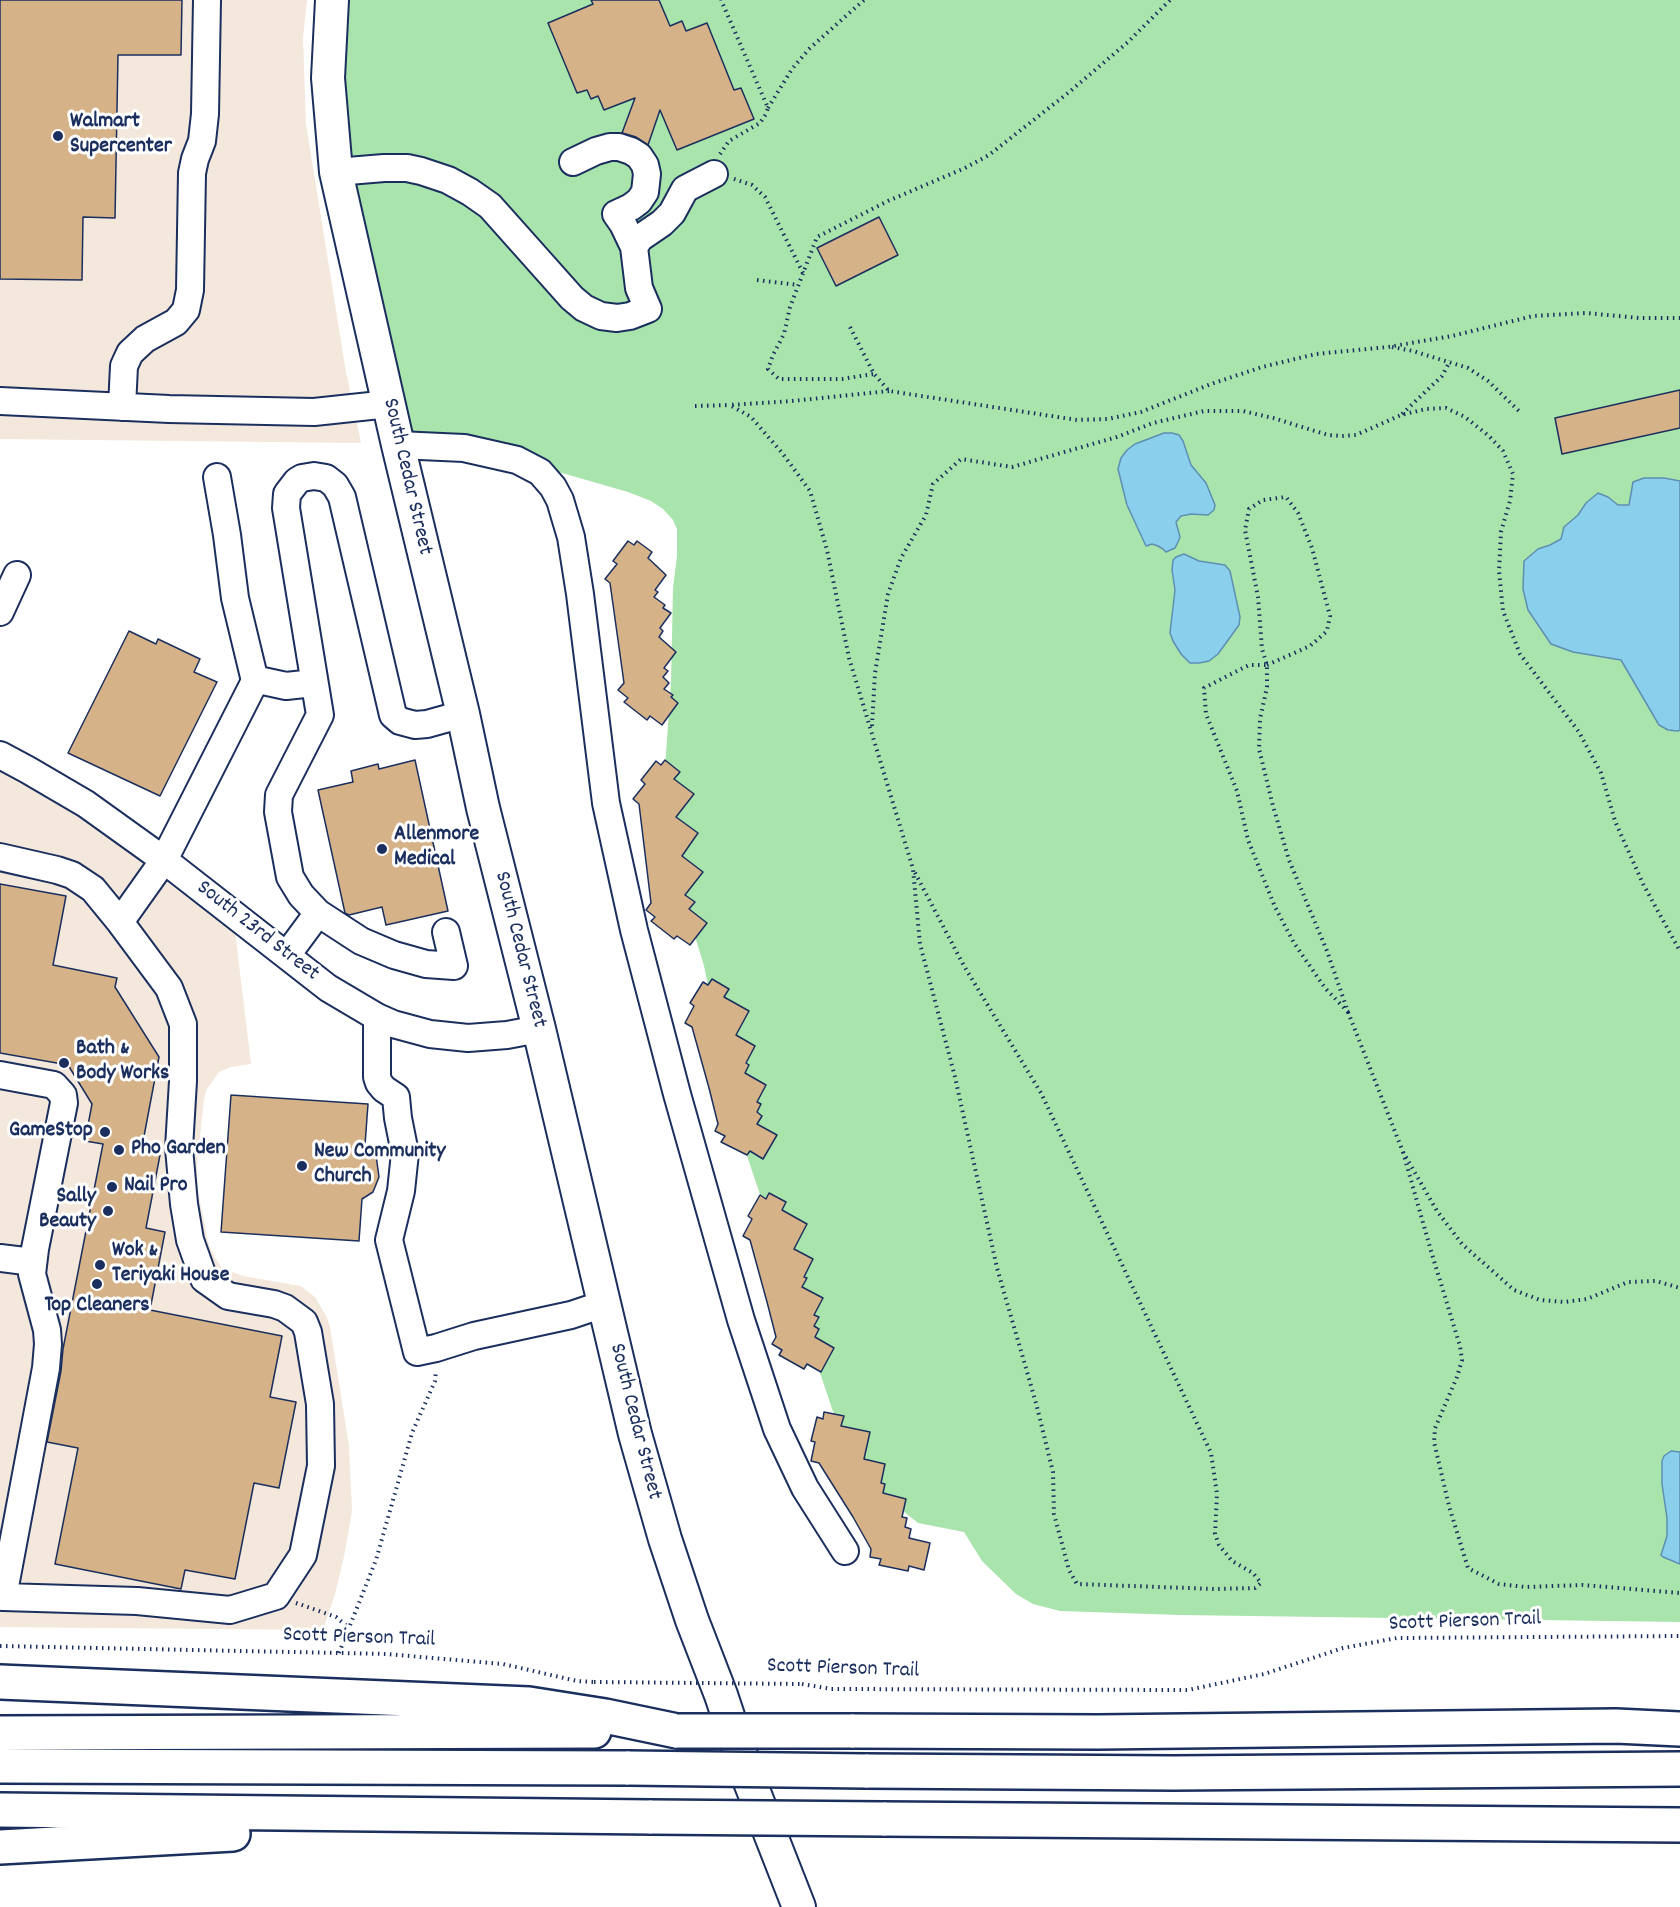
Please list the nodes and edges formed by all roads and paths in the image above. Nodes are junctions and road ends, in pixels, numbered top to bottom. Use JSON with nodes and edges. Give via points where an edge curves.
{"nodes":[{"id":1,"x":207,"y":0,"type":"edge"},
{"id":2,"x":332,"y":0,"type":"edge"},
{"id":3,"x":721,"y":0,"type":"edge"},
{"id":4,"x":864,"y":0,"type":"edge"},
{"id":5,"x":1170,"y":0,"type":"edge"},
{"id":6,"x":768,"y":108,"type":"junction"},
{"id":7,"x":573,"y":162,"type":"dead end"},
{"id":8,"x":336,"y":172,"type":"junction"},
{"id":9,"x":720,"y":177,"type":"junction"},
{"id":10,"x":634,"y":248,"type":"junction"},
{"id":11,"x":803,"y":273,"type":"junction"},
{"id":12,"x":757,"y":280,"type":"dead end"},
{"id":13,"x":799,"y":285,"type":"junction"},
{"id":14,"x":1680,"y":318,"type":"edge"},
{"id":15,"x":850,"y":327,"type":"dead end"},
{"id":16,"x":1388,"y":347,"type":"junction"},
{"id":17,"x":1450,"y":362,"type":"junction"},
{"id":18,"x":874,"y":374,"type":"junction"},
{"id":19,"x":889,"y":391,"type":"junction"},
{"id":20,"x":0,"y":401,"type":"edge"},
{"id":21,"x":389,"y":404,"type":"junction"},
{"id":22,"x":730,"y":405,"type":"junction"},
{"id":23,"x":695,"y":406,"type":"dead end"},
{"id":24,"x":122,"y":407,"type":"junction"},
{"id":25,"x":1521,"y":413,"type":"dead end"},
{"id":26,"x":1401,"y":415,"type":"junction"},
{"id":27,"x":398,"y":445,"type":"junction"},
{"id":28,"x":217,"y":477,"type":"dead end"},
{"id":29,"x":17,"y":575,"type":"dead end"},
{"id":30,"x":0,"y":612,"type":"edge"},
{"id":31,"x":1267,"y":665,"type":"junction"},
{"id":32,"x":255,"y":681,"type":"junction"},
{"id":33,"x":314,"y":683,"type":"junction"},
{"id":34,"x":463,"y":714,"type":"junction"},
{"id":35,"x":872,"y":730,"type":"junction"},
{"id":36,"x":0,"y":755,"type":"edge"},
{"id":37,"x":0,"y":857,"type":"edge"},
{"id":38,"x":164,"y":860,"type":"junction"},
{"id":39,"x":913,"y":869,"type":"junction"},
{"id":40,"x":318,"y":913,"type":"junction"},
{"id":41,"x":120,"y":922,"type":"junction"},
{"id":42,"x":446,"y":932,"type":"dead end"},
{"id":43,"x":1680,"y":951,"type":"edge"},
{"id":44,"x":287,"y":955,"type":"junction"},
{"id":45,"x":1348,"y":1012,"type":"junction"},
{"id":46,"x":377,"y":1017,"type":"junction"},
{"id":47,"x":539,"y":1029,"type":"junction"},
{"id":48,"x":0,"y":1075,"type":"edge"},
{"id":49,"x":1403,"y":1152,"type":"junction"},
{"id":50,"x":0,"y":1258,"type":"edge"},
{"id":51,"x":33,"y":1262,"type":"junction"},
{"id":52,"x":1680,"y":1288,"type":"edge"},
{"id":53,"x":604,"y":1304,"type":"junction"},
{"id":54,"x":436,"y":1348,"type":"junction"},
{"id":55,"x":845,"y":1551,"type":"dead end"},
{"id":56,"x":1680,"y":1593,"type":"edge"},
{"id":57,"x":276,"y":1596,"type":"junction"},
{"id":58,"x":349,"y":1628,"type":"junction"},
{"id":59,"x":1680,"y":1636,"type":"edge"},
{"id":60,"x":0,"y":1646,"type":"edge"},
{"id":61,"x":339,"y":1653,"type":"junction"},
{"id":62,"x":0,"y":1682,"type":"edge"},
{"id":63,"x":1680,"y":1718,"type":"edge"},
{"id":64,"x":610,"y":1724,"type":"junction"},
{"id":65,"x":1616,"y":1726,"type":"junction"},
{"id":66,"x":1680,"y":1729,"type":"edge"},
{"id":67,"x":0,"y":1733,"type":"edge"},
{"id":68,"x":0,"y":1766,"type":"edge"},
{"id":69,"x":1680,"y":1769,"type":"edge"},
{"id":70,"x":0,"y":1810,"type":"edge"},
{"id":71,"x":320,"y":1814,"type":"junction"},
{"id":72,"x":1642,"y":1825,"type":"junction"},
{"id":73,"x":1680,"y":1825,"type":"edge"},
{"id":74,"x":1680,"y":1833,"type":"edge"},
{"id":75,"x":0,"y":1847,"type":"edge"},
{"id":76,"x":799,"y":1907,"type":"edge"}],
"edges":[{"from":1,"to":24,"type":"street","via":[[205,114],[192,173],[190,290],[186,310],[176,322],[145,339],[130,353],[124,366]]},
{"from":2,"to":8,"type":"main road","name":"South Cedar Street","via":[[328,78]]},
{"from":3,"to":6,"type":"path"},
{"from":4,"to":6,"type":"path","via":[[809,49]]},
{"from":5,"to":11,"type":"path","via":[[1120,49],[989,155],[817,237]]},
{"from":6,"to":9,"type":"path","via":[[760,123],[729,141],[721,152]]},
{"from":7,"to":10,"type":"street","via":[[610,147],[639,156],[647,174],[645,192],[631,207],[615,214]]},
{"from":8,"to":10,"type":"street","via":[[407,168],[460,186],[490,206],[572,298],[601,316],[623,317],[648,309],[639,288]]},
{"from":8,"to":21,"type":"main road","name":"South Cedar Street"},
{"from":9,"to":10,"type":"street","via":[[685,189],[672,213],[640,238]]},
{"from":9,"to":11,"type":"path","via":[[744,181],[759,190]]},
{"from":11,"to":13,"type":"path"},
{"from":12,"to":13,"type":"path"},
{"from":13,"to":18,"type":"path","via":[[768,369],[779,380]]},
{"from":14,"to":16,"type":"path","via":[[1586,313],[1533,316]]},
{"from":15,"to":18,"type":"path"},
{"from":16,"to":17,"type":"path"},
{"from":16,"to":19,"type":"path","via":[[1316,354],[1263,367],[1140,412],[1108,419],[1077,420]]},
{"from":17,"to":25,"type":"path","via":[[1488,381]]},
{"from":17,"to":26,"type":"path","via":[[1442,376]]},
{"from":18,"to":19,"type":"path"},
{"from":19,"to":22,"type":"path"},
{"from":20,"to":24,"type":"street"},
{"from":21,"to":24,"type":"street","via":[[314,412]]},
{"from":21,"to":27,"type":"main road","name":"South Cedar Street"},
{"from":22,"to":23,"type":"path"},
{"from":22,"to":35,"type":"path","via":[[751,417],[810,491],[827,550],[849,658]]},
{"from":26,"to":35,"type":"path","via":[[1356,435],[1342,436],[1243,411],[1204,411],[1012,467],[961,459],[933,484],[926,515],[901,558],[888,594],[875,673]]},
{"from":26,"to":43,"type":"path","via":[[1446,408],[1465,417],[1503,451],[1513,474],[1501,532],[1503,611],[1520,654],[1579,732],[1601,773],[1615,821],[1643,884]]},
{"from":27,"to":34,"type":"main road","name":"South Cedar Street"},
{"from":27,"to":55,"type":"street","via":[[464,448],[517,460],[540,472],[560,500],[571,537],[580,594],[606,803],[677,1094],[741,1320],[777,1429],[805,1488]]},
{"from":28,"to":32,"type":"street","via":[[235,598]]},
{"from":29,"to":30,"type":"street"},
{"from":31,"to":31,"type":"path","via":[[1310,646],[1328,631],[1330,616],[1302,522],[1286,498],[1263,500],[1249,509],[1245,530]]},
{"from":31,"to":45,"type":"path","via":[[1259,749],[1289,860]]},
{"from":31,"to":45,"type":"path","via":[[1249,665],[1204,688],[1206,714],[1237,791],[1248,840],[1275,908],[1319,979]]},
{"from":32,"to":33,"type":"street","via":[[286,686]]},
{"from":32,"to":38,"type":"street"},
{"from":33,"to":34,"type":"street","via":[[285,503],[293,484],[314,476],[330,481],[342,497],[393,716],[415,725]]},
{"from":33,"to":40,"type":"street","via":[[320,715],[277,804],[290,877]]},
{"from":34,"to":47,"type":"main road","name":"South Cedar Street"},
{"from":35,"to":39,"type":"path"},
{"from":36,"to":38,"type":"street","name":"South 23rd Street","via":[[86,804]]},
{"from":37,"to":41,"type":"street","via":[[57,870],[84,882]]},
{"from":38,"to":41,"type":"street"},
{"from":38,"to":44,"type":"street","name":"South 23rd Street"},
{"from":39,"to":39,"type":"path","via":[[964,966],[1041,1093],[1211,1453],[1217,1494],[1215,1534],[1219,1545],[1232,1561],[1262,1583],[1255,1588],[1077,1584],[1069,1570],[1054,1514],[1053,1472],[997,1268],[955,1077],[920,944]]},
{"from":40,"to":42,"type":"street","via":[[361,941],[394,956],[454,966]]},
{"from":40,"to":44,"type":"street"},
{"from":41,"to":57,"type":"street","via":[[169,988],[183,1024],[179,1148],[190,1240],[204,1279],[228,1296],[285,1308],[304,1322],[308,1332],[320,1404],[321,1466],[303,1555]]},
{"from":44,"to":46,"type":"street","name":"South 23rd Street","via":[[328,988]]},
{"from":45,"to":49,"type":"path"},
{"from":46,"to":47,"type":"street","name":"South 23rd Street","via":[[430,1034],[468,1038]]},
{"from":46,"to":54,"type":"street","via":[[378,1080],[396,1097],[405,1153],[389,1240],[417,1352]]},
{"from":47,"to":53,"type":"main road","name":"South Cedar Street"},
{"from":48,"to":51,"type":"street","via":[[54,1085],[63,1095]]},
{"from":49,"to":52,"type":"path","via":[[1437,1211],[1462,1244],[1514,1290],[1540,1300],[1564,1302],[1587,1299],[1628,1282],[1656,1281]]},
{"from":49,"to":56,"type":"path","via":[[1460,1346],[1462,1360],[1435,1428],[1434,1442],[1468,1568],[1500,1584],[1525,1587],[1583,1585]]},
{"from":50,"to":51,"type":"street"},
{"from":51,"to":57,"type":"street","via":[[48,1354],[3,1598],[137,1601],[230,1610]]},
{"from":53,"to":54,"type":"street"},
{"from":53,"to":76,"type":"main road","name":"South Cedar Street","via":[[665,1539],[750,1782]]},
{"from":54,"to":58,"type":"path","via":[[435,1381],[411,1433],[376,1560]]},
{"from":57,"to":58,"type":"path","via":[[336,1617]]},
{"from":58,"to":61,"type":"path"},
{"from":59,"to":61,"type":"path","name":"Scott Pierson Trail","bridge":true,"via":[[1397,1638],[1343,1648],[1264,1674],[1188,1690],[831,1689],[802,1684],[594,1682],[502,1665]]},
{"from":60,"to":61,"type":"path","name":"Scott Pierson Trail"},
{"from":62,"to":64,"type":"highway","via":[[529,1704]]},
{"from":63,"to":65,"type":"highway"},
{"from":64,"to":65,"type":"highway","bridge":true,"via":[[676,1731]]},
{"from":64,"to":67,"type":"highway"},
{"from":65,"to":66,"type":"highway"},
{"from":68,"to":69,"type":"highway","bridge":true,"via":[[1174,1773]]},
{"from":70,"to":71,"type":"highway"},
{"from":71,"to":72,"type":"highway","bridge":true},
{"from":71,"to":75,"type":"highway","via":[[242,1833]]},
{"from":72,"to":73,"type":"highway"},
{"from":72,"to":74,"type":"highway"}]}
